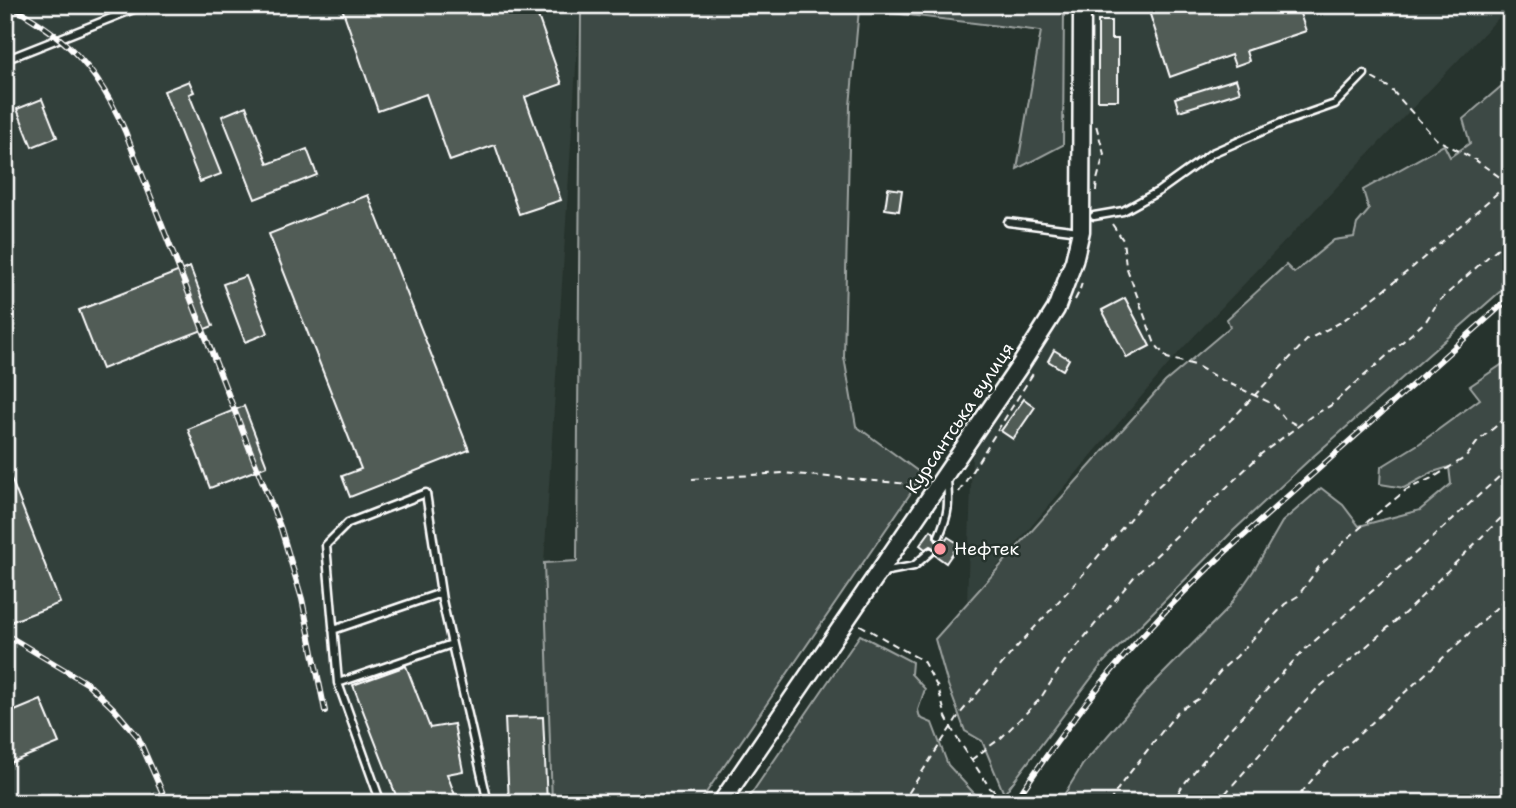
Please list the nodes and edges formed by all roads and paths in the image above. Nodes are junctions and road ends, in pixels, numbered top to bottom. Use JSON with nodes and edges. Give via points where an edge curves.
{"nodes":[{"id":1,"x":144,"y":5,"type":"edge"},
{"id":2,"x":1082,"y":5,"type":"edge"},
{"id":3,"x":5,"y":61,"type":"edge"},
{"id":4,"x":1364,"y":74,"type":"joint"},
{"id":5,"x":1510,"y":183,"type":"edge"},
{"id":6,"x":1106,"y":214,"type":"junction"},
{"id":7,"x":1094,"y":216,"type":"dead end"},
{"id":8,"x":1008,"y":222,"type":"dead end"},
{"id":9,"x":1081,"y":231,"type":"junction"},
{"id":10,"x":1511,"y":236,"type":"edge"},
{"id":11,"x":1254,"y":396,"type":"junction"},
{"id":12,"x":1511,"y":414,"type":"edge"},
{"id":13,"x":1298,"y":426,"type":"junction"},
{"id":14,"x":1511,"y":466,"type":"edge"},
{"id":15,"x":692,"y":480,"type":"dead end"},
{"id":16,"x":942,"y":480,"type":"junction"},
{"id":17,"x":1511,"y":508,"type":"edge"},
{"id":18,"x":939,"y":536,"type":"dead end"},
{"id":19,"x":930,"y":552,"type":"dead end"},
{"id":20,"x":878,"y":573,"type":"junction"},
{"id":21,"x":441,"y":593,"type":"junction"},
{"id":22,"x":1511,"y":594,"type":"edge"},
{"id":23,"x":847,"y":618,"type":"junction"},
{"id":24,"x":334,"y":629,"type":"junction"},
{"id":25,"x":452,"y":643,"type":"junction"},
{"id":26,"x":338,"y":683,"type":"junction"},
{"id":27,"x":951,"y":728,"type":"junction"},
{"id":28,"x":971,"y":760,"type":"junction"},
{"id":29,"x":1511,"y":792,"type":"edge"},
{"id":30,"x":381,"y":803,"type":"edge"},
{"id":31,"x":488,"y":803,"type":"edge"},
{"id":32,"x":721,"y":803,"type":"edge"},
{"id":33,"x":902,"y":803,"type":"edge"},
{"id":34,"x":1011,"y":803,"type":"edge"},
{"id":35,"x":1109,"y":803,"type":"edge"},
{"id":36,"x":1172,"y":803,"type":"edge"},
{"id":37,"x":1217,"y":803,"type":"edge"},
{"id":38,"x":1293,"y":803,"type":"edge"},
{"id":39,"x":1506,"y":803,"type":"edge"}],
"edges":[{"from":1,"to":3,"type":"lane"},
{"from":2,"to":9,"type":"street","name":"Курсантська вулиця"},
{"from":4,"to":5,"type":"path","via":[[1391,88],[1436,139]]},
{"from":4,"to":6,"type":"lane","via":[[1335,104],[1212,153],[1147,198]]},
{"from":5,"to":11,"type":"path","via":[[1366,304],[1307,340]]},
{"from":6,"to":7,"type":"lane"},
{"from":6,"to":11,"type":"path","via":[[1123,240],[1126,266],[1155,344],[1167,358],[1195,365]]},
{"from":8,"to":9,"type":"lane"},
{"from":9,"to":16,"type":"street","name":"Курсантська вулиця","via":[[1056,309]]},
{"from":10,"to":13,"type":"path","via":[[1438,302],[1426,321],[1330,406]]},
{"from":11,"to":13,"type":"path","via":[[1273,404]]},
{"from":11,"to":27,"type":"path","via":[[1153,491]]},
{"from":12,"to":35,"type":"path","via":[[1466,457],[1406,490],[1349,537],[1198,699],[1178,711]]},
{"from":13,"to":28,"type":"path","via":[[1261,454],[1133,578],[1064,662],[1040,699]]},
{"from":14,"to":36,"type":"path","via":[[1303,651],[1229,730]]},
{"from":15,"to":16,"type":"path","via":[[783,473]]},
{"from":16,"to":18,"type":"lane","via":[[949,504]]},
{"from":16,"to":20,"type":"street","name":"Курсантська вулиця"},
{"from":17,"to":37,"type":"path","via":[[1406,612],[1316,690]]},
{"from":19,"to":20,"type":"lane","via":[[914,566]]},
{"from":20,"to":23,"type":"street","name":"Курсантська вулиця"},
{"from":21,"to":24,"type":"lane"},
{"from":21,"to":24,"type":"lane","via":[[426,494],[348,523],[326,545]]},
{"from":21,"to":25,"type":"lane"},
{"from":22,"to":38,"type":"path","via":[[1321,769]]},
{"from":23,"to":27,"type":"path","via":[[923,662],[938,688]]},
{"from":23,"to":32,"type":"street","name":"Курсантська вулиця"},
{"from":24,"to":26,"type":"lane"},
{"from":25,"to":26,"type":"lane"},
{"from":25,"to":31,"type":"lane"},
{"from":26,"to":30,"type":"lane"},
{"from":27,"to":28,"type":"path"},
{"from":27,"to":33,"type":"path"},
{"from":28,"to":34,"type":"path","via":[[989,788]]},
{"from":29,"to":39,"type":"path"}]}
